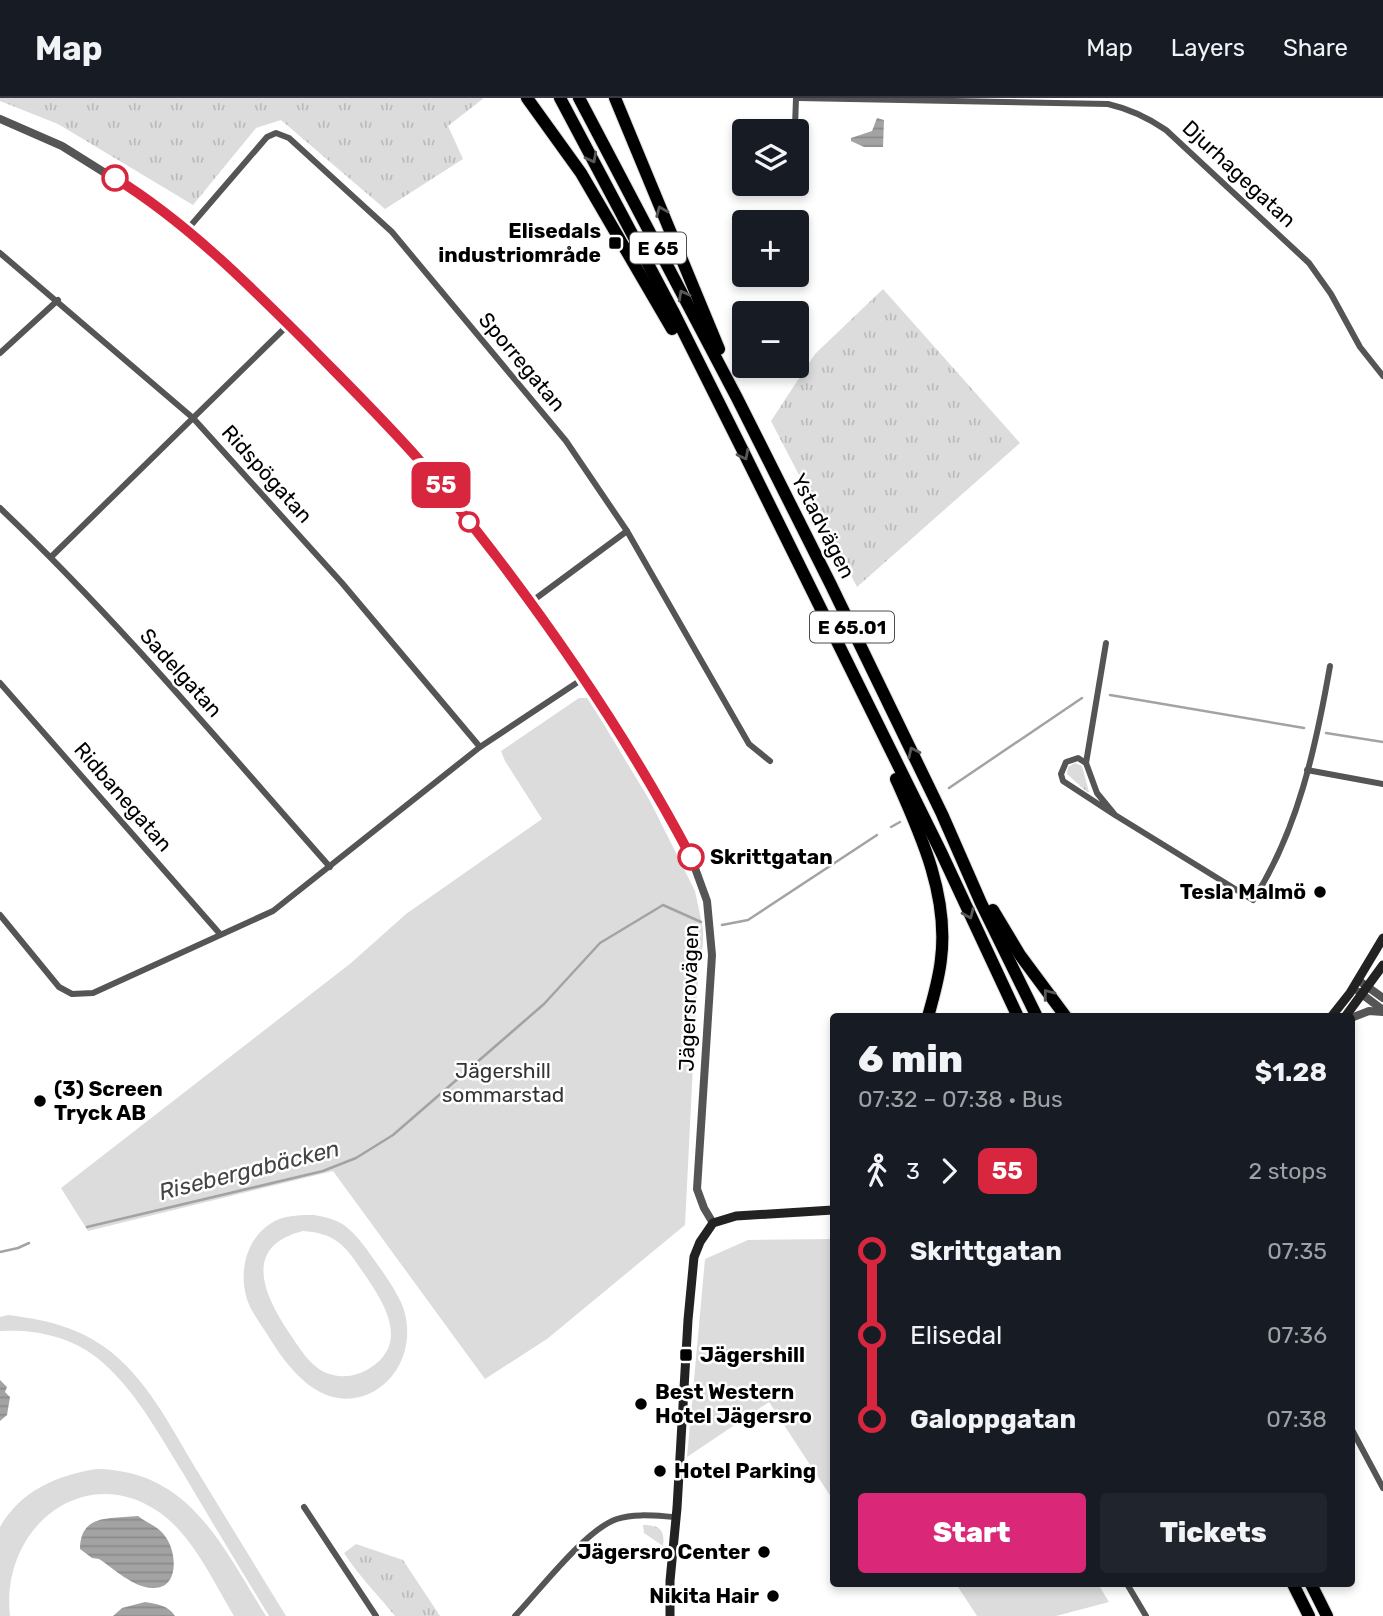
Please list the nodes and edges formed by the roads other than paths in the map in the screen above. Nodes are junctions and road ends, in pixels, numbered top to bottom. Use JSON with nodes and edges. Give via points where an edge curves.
{"nodes":[{"id":1,"x":527,"y":98,"type":"edge"},
{"id":2,"x":560,"y":98,"type":"edge"},
{"id":3,"x":579,"y":98,"type":"edge"},
{"id":4,"x":615,"y":98,"type":"edge"},
{"id":5,"x":797,"y":98,"type":"edge"},
{"id":6,"x":0,"y":119,"type":"edge"},
{"id":7,"x":796,"y":119,"type":"edge"},
{"id":8,"x":186,"y":230,"type":"junction"},
{"id":9,"x":0,"y":253,"type":"edge"},
{"id":10,"x":58,"y":300,"type":"junction"},
{"id":11,"x":288,"y":324,"type":"junction"},
{"id":12,"x":0,"y":353,"type":"edge"},
{"id":13,"x":1383,"y":376,"type":"edge"},
{"id":14,"x":713,"y":394,"type":"junction"},
{"id":15,"x":737,"y":398,"type":"junction"},
{"id":16,"x":193,"y":418,"type":"junction"},
{"id":17,"x":0,"y":508,"type":"edge"},
{"id":18,"x":627,"y":531,"type":"junction"},
{"id":19,"x":51,"y":557,"type":"junction"},
{"id":20,"x":531,"y":602,"type":"junction"},
{"id":21,"x":1106,"y":643,"type":"dead end"},
{"id":22,"x":1330,"y":666,"type":"dead end"},
{"id":23,"x":584,"y":678,"type":"junction"},
{"id":24,"x":855,"y":679,"type":"junction"},
{"id":25,"x":0,"y":682,"type":"edge"},
{"id":26,"x":480,"y":747,"type":"junction"},
{"id":27,"x":769,"y":761,"type":"dead end"},
{"id":28,"x":1086,"y":763,"type":"junction"},
{"id":29,"x":1307,"y":770,"type":"junction"},
{"id":30,"x":1383,"y":784,"type":"edge"},
{"id":31,"x":942,"y":814,"type":"junction"},
{"id":32,"x":1115,"y":815,"type":"junction"},
{"id":33,"x":330,"y":867,"type":"junction"},
{"id":34,"x":0,"y":915,"type":"edge"},
{"id":35,"x":220,"y":934,"type":"junction"},
{"id":36,"x":1383,"y":938,"type":"edge"},
{"id":37,"x":1383,"y":965,"type":"edge"},
{"id":38,"x":1356,"y":984,"type":"junction"},
{"id":39,"x":1365,"y":991,"type":"junction"},
{"id":40,"x":1383,"y":998,"type":"edge"},
{"id":41,"x":1383,"y":1011,"type":"edge"},
{"id":42,"x":929,"y":1013,"type":"edge"},
{"id":43,"x":1016,"y":1013,"type":"edge"},
{"id":44,"x":1035,"y":1013,"type":"edge"},
{"id":45,"x":1063,"y":1013,"type":"edge"},
{"id":46,"x":1334,"y":1013,"type":"edge"},
{"id":47,"x":1348,"y":1013,"type":"edge"},
{"id":48,"x":1355,"y":1016,"type":"edge"},
{"id":49,"x":830,"y":1210,"type":"edge"},
{"id":50,"x":713,"y":1223,"type":"junction"},
{"id":51,"x":1355,"y":1436,"type":"edge"},
{"id":52,"x":1383,"y":1488,"type":"edge"},
{"id":53,"x":304,"y":1507,"type":"dead end"},
{"id":54,"x":676,"y":1517,"type":"junction"},
{"id":55,"x":1129,"y":1587,"type":"edge"},
{"id":56,"x":1294,"y":1587,"type":"edge"},
{"id":57,"x":1313,"y":1587,"type":"edge"},
{"id":58,"x":376,"y":1616,"type":"edge"},
{"id":59,"x":515,"y":1616,"type":"edge"},
{"id":60,"x":670,"y":1616,"type":"edge"},
{"id":61,"x":1146,"y":1616,"type":"edge"},
{"id":62,"x":1309,"y":1616,"type":"edge"},
{"id":63,"x":1327,"y":1616,"type":"edge"}],
"edges":[{"from":1,"to":14,"type":"highway","via":[[581,173]]},
{"from":2,"to":14,"type":"highway","name":"Ystadvägen","number":"E 65","one_way":true},
{"from":15,"to":3,"type":"highway","name":"Ystadvägen","number":"E 65","one_way":true},
{"from":15,"to":4,"type":"highway","one_way":true},
{"from":5,"to":7,"type":"street","name":"Djurhagegatan"},
{"from":5,"to":13,"type":"street","name":"Djurhagegatan","via":[[1098,103],[1146,117],[1166,130],[1309,262],[1360,347]]},
{"from":6,"to":8,"type":"street","name":"Jägersrovägen","via":[[85,159]]},
{"from":8,"to":11,"type":"street","name":"Jägersrovägen"},
{"from":8,"to":18,"type":"street","name":"Sporregatan","via":[[267,137],[276,133],[289,138],[392,232],[566,441]]},
{"from":9,"to":10,"type":"street","name":"Ridspögatan"},
{"from":10,"to":12,"type":"street"},
{"from":10,"to":16,"type":"street","name":"Ridspögatan"},
{"from":11,"to":16,"type":"street"},
{"from":11,"to":20,"type":"street","name":"Jägersrovägen","via":[[420,461]]},
{"from":14,"to":24,"type":"highway","name":"Ystadvägen","number":"E 65.01","one_way":true},
{"from":31,"to":15,"type":"highway","name":"Ystadvägen","number":"E 65.01","one_way":true},
{"from":16,"to":19,"type":"street"},
{"from":16,"to":26,"type":"street","name":"Ridspögatan","via":[[342,583]]},
{"from":17,"to":19,"type":"street","name":"Sadelgatan"},
{"from":18,"to":20,"type":"street"},
{"from":18,"to":27,"type":"street","name":"Sporregatan","via":[[749,744]]},
{"from":19,"to":33,"type":"street","name":"Sadelgatan"},
{"from":20,"to":23,"type":"street","name":"Jägersrovägen"},
{"from":21,"to":28,"type":"street"},
{"from":22,"to":29,"type":"street"},
{"from":23,"to":26,"type":"street"},
{"from":23,"to":50,"type":"street","name":"Jägersrovägen","via":[[658,794],[705,890],[712,955],[697,1189]]},
{"from":24,"to":42,"type":"highway","via":[[859,700],[934,877],[943,942]]},
{"from":24,"to":43,"type":"highway","name":"Ystadvägen","number":"E 65.01","one_way":true},
{"from":25,"to":35,"type":"street","name":"Ridbanegatan"},
{"from":26,"to":33,"type":"street"},
{"from":28,"to":32,"type":"street","via":[[1097,793]]},
{"from":28,"to":32,"type":"street","via":[[1070,760],[1062,778]]},
{"from":29,"to":30,"type":"street"},
{"from":29,"to":32,"type":"street","via":[[1279,856],[1253,900]]},
{"from":31,"to":44,"type":"highway","name":"Ystadvägen","number":"E 65.01"},
{"from":45,"to":31,"type":"highway","one_way":true,"via":[[1005,930]]},
{"from":33,"to":35,"type":"street","via":[[273,911]]},
{"from":34,"to":35,"type":"street","via":[[54,982],[72,994],[87,994]]},
{"from":36,"to":38,"type":"main road"},
{"from":37,"to":39,"type":"main road"},
{"from":38,"to":39,"type":"street"},
{"from":38,"to":46,"type":"main road"},
{"from":39,"to":40,"type":"street"},
{"from":39,"to":41,"type":"street"},
{"from":39,"to":47,"type":"main road"},
{"from":41,"to":48,"type":"street"},
{"from":49,"to":50,"type":"main road","via":[[736,1216]]},
{"from":50,"to":54,"type":"main road","via":[[694,1257]]},
{"from":51,"to":52,"type":"street"},
{"from":53,"to":58,"type":"street"},
{"from":54,"to":59,"type":"street","via":[[633,1516],[608,1522]]},
{"from":54,"to":60,"type":"main road"},
{"from":55,"to":61,"type":"street"},
{"from":56,"to":62,"type":"highway"},
{"from":57,"to":63,"type":"highway"}]}
